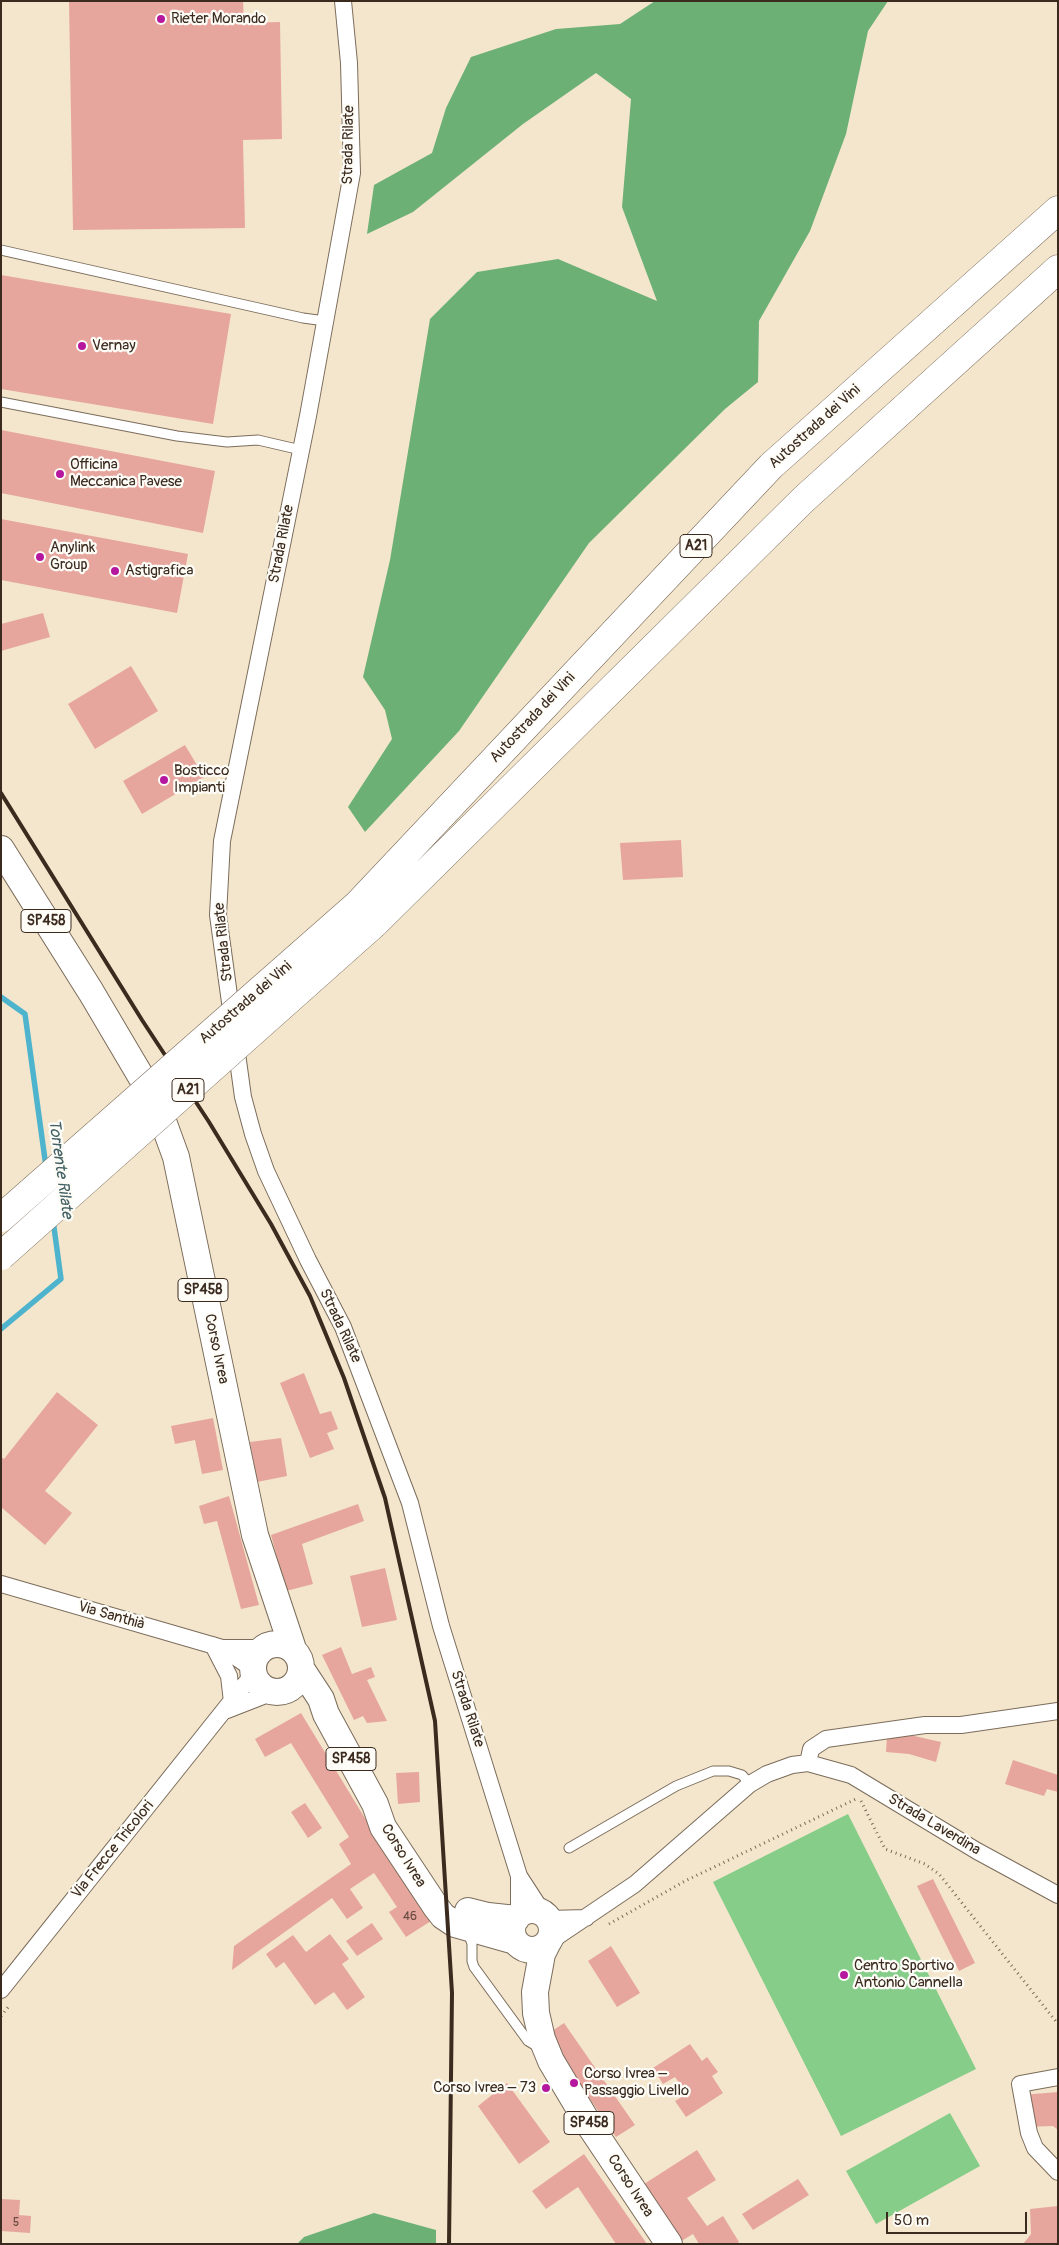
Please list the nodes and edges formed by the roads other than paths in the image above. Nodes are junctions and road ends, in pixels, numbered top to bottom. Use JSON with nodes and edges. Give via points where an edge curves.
{"nodes":[{"id":1,"x":342,"y":1,"type":"edge"},
{"id":2,"x":1058,"y":210,"type":"edge"},
{"id":3,"x":1,"y":250,"type":"edge"},
{"id":4,"x":1058,"y":269,"type":"edge"},
{"id":5,"x":325,"y":320,"type":"junction"},
{"id":6,"x":1,"y":402,"type":"edge"},
{"id":7,"x":301,"y":450,"type":"junction"},
{"id":8,"x":1,"y":849,"type":"edge"},
{"id":9,"x":366,"y":914,"type":"junction"},
{"id":10,"x":1,"y":1218,"type":"edge"},
{"id":11,"x":1,"y":1256,"type":"edge"},
{"id":12,"x":1,"y":1584,"type":"edge"},
{"id":13,"x":218,"y":1647,"type":"junction"},
{"id":14,"x":272,"y":1659,"type":"junction"},
{"id":15,"x":279,"y":1691,"type":"junction"},
{"id":16,"x":228,"y":1706,"type":"junction"},
{"id":17,"x":1058,"y":1711,"type":"edge"},
{"id":18,"x":326,"y":1714,"type":"junction"},
{"id":19,"x":808,"y":1763,"type":"junction"},
{"id":20,"x":750,"y":1784,"type":"junction"},
{"id":21,"x":375,"y":1804,"type":"junction"},
{"id":22,"x":570,"y":1848,"type":"dead end"},
{"id":23,"x":519,"y":1876,"type":"junction"},
{"id":24,"x":1058,"y":1894,"type":"edge"},
{"id":25,"x":590,"y":1915,"type":"junction"},
{"id":26,"x":465,"y":1928,"type":"junction"},
{"id":27,"x":532,"y":1930,"type":"junction"},
{"id":28,"x":1,"y":1990,"type":"edge"},
{"id":29,"x":546,"y":2050,"type":"junction"},
{"id":30,"x":1058,"y":2077,"type":"edge"},
{"id":31,"x":1058,"y":2172,"type":"edge"},
{"id":32,"x":669,"y":2244,"type":"edge"}],
"edges":[{"from":1,"to":5,"type":"street","name":"Strada Rilate","via":[[349,63],[352,174]]},
{"from":2,"to":9,"type":"highway","name":"Autostrada dei Vini","number":"A21","via":[[771,466]]},
{"from":3,"to":5,"type":"lane","via":[[293,316]]},
{"from":4,"to":9,"type":"highway","name":"Autostrada dei Vini","number":"A21","via":[[804,499]]},
{"from":5,"to":7,"type":"street","name":"Strada Rilate"},
{"from":6,"to":7,"type":"lane","via":[[177,436],[227,442],[258,440]]},
{"from":7,"to":23,"type":"street","name":"Strada Rilate","via":[[222,841],[218,915],[243,1097],[266,1171],[343,1327],[410,1503],[440,1626]]},
{"from":8,"to":14,"type":"main road","name":"Corso Ivrea","number":"SP458","via":[[156,1102],[176,1158],[255,1535],[276,1603]]},
{"from":9,"to":10,"type":"highway","name":"Autostrada dei Vini","number":"A21","bridge":true},
{"from":9,"to":11,"type":"highway","name":"Autostrada dei Vini","number":"A21","bridge":true},
{"from":12,"to":13,"type":"street","name":"Via Santhià"},
{"from":13,"to":14,"type":"street","name":"Via Santhià"},
{"from":13,"to":14,"type":"street","name":"Via Santhià"},
{"from":13,"to":16,"type":"street","via":[[229,1676]]},
{"from":14,"to":15,"type":"main road","name":"Corso Ivrea","via":[[262,1687]]},
{"from":14,"to":15,"type":"main road","via":[[296,1683]]},
{"from":14,"to":16,"type":"street","name":"Via Frecce Tricolori"},
{"from":14,"to":18,"type":"main road","name":"Corso Ivrea","number":"SP458","via":[[321,1699]]},
{"from":15,"to":16,"type":"street"},
{"from":15,"to":18,"type":"main road","name":"Corso Ivrea","number":"SP458","via":[[297,1694]]},
{"from":16,"to":28,"type":"street","name":"Via Frecce Tricolori"},
{"from":17,"to":19,"type":"street","via":[[826,1739],[810,1749]]},
{"from":18,"to":21,"type":"main road","name":"Corso Ivrea","number":"SP458"},
{"from":19,"to":20,"type":"street","name":"Strada Laverdina","via":[[767,1774]]},
{"from":19,"to":24,"type":"street","name":"Strada Laverdina","via":[[851,1774],[977,1851]]},
{"from":20,"to":22,"type":"lane","via":[[742,1775],[713,1771],[676,1786]]},
{"from":20,"to":25,"type":"street","name":"Strada Laverdina","via":[[635,1884]]},
{"from":21,"to":26,"type":"main road","name":"Corso Ivrea","number":"SP458","via":[[396,1848],[436,1907],[448,1919]]},
{"from":21,"to":27,"type":"main road","name":"Corso Ivrea","number":"SP458","via":[[457,1906]]},
{"from":23,"to":27,"type":"street","name":"Strada Rilate"},
{"from":23,"to":27,"type":"street","name":"Strada Rilate"},
{"from":25,"to":27,"type":"street","name":"Strada Laverdina"},
{"from":25,"to":27,"type":"street"},
{"from":26,"to":27,"type":"main road","name":"Corso Ivrea","number":"SP458"},
{"from":26,"to":29,"type":"lane","via":[[470,1935],[474,1967],[528,2041]]},
{"from":27,"to":29,"type":"main road","name":"Corso Ivrea","number":"SP458","via":[[542,1954],[535,1992],[536,2013]]},
{"from":29,"to":32,"type":"main road","name":"Corso Ivrea","number":"SP458","via":[[588,2123]]},
{"from":30,"to":31,"type":"street","via":[[1020,2084],[1028,2133],[1035,2148]]}]}
